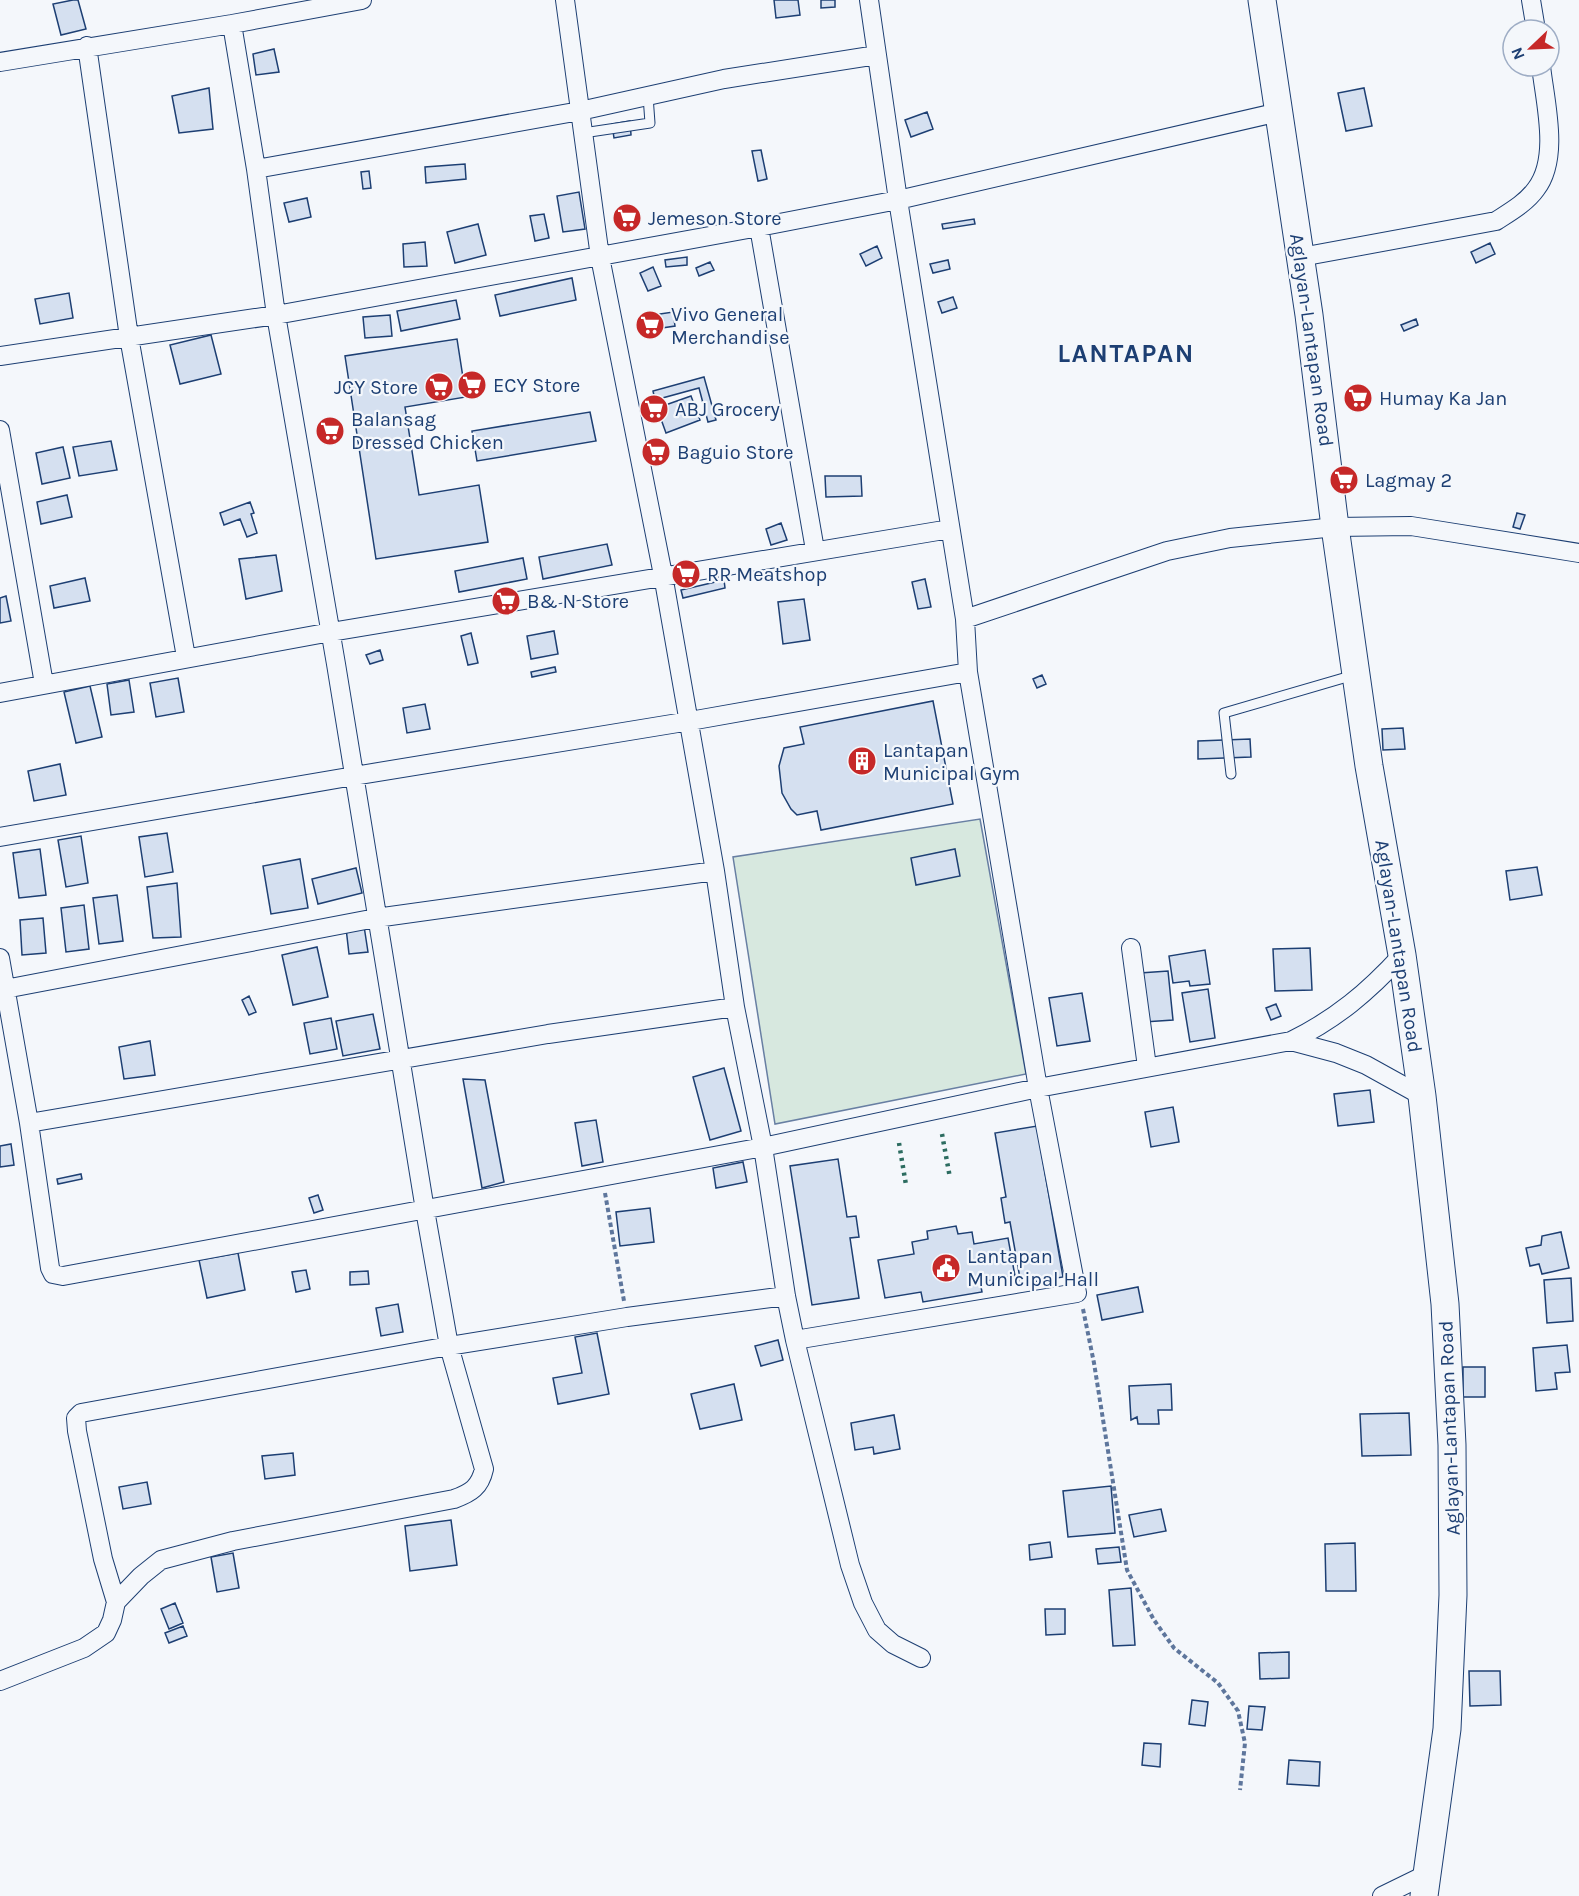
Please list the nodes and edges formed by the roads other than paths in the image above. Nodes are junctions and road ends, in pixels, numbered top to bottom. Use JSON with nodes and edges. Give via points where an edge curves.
{"nodes":[{"id":1,"x":362,"y":0,"type":"edge"},
{"id":2,"x":565,"y":0,"type":"edge"},
{"id":3,"x":869,"y":0,"type":"edge"},
{"id":4,"x":1262,"y":0,"type":"edge"},
{"id":5,"x":1531,"y":0,"type":"edge"},
{"id":6,"x":1534,"y":18,"type":"edge"},
{"id":7,"x":232,"y":24,"type":"junction"},
{"id":8,"x":87,"y":46,"type":"junction"},
{"id":9,"x":877,"y":55,"type":"junction"},
{"id":10,"x":0,"y":62,"type":"edge"},
{"id":11,"x":1543,"y":78,"type":"edge"},
{"id":12,"x":648,"y":96,"type":"junction"},
{"id":13,"x":580,"y":111,"type":"junction"},
{"id":14,"x":1279,"y":112,"type":"junction"},
{"id":15,"x":583,"y":133,"type":"junction"},
{"id":16,"x":256,"y":169,"type":"junction"},
{"id":17,"x":898,"y":200,"type":"junction"},
{"id":18,"x":759,"y":227,"type":"junction"},
{"id":19,"x":600,"y":257,"type":"junction"},
{"id":20,"x":1301,"y":257,"type":"junction"},
{"id":21,"x":276,"y":315,"type":"junction"},
{"id":22,"x":129,"y":337,"type":"junction"},
{"id":23,"x":0,"y":356,"type":"edge"},
{"id":24,"x":0,"y":430,"type":"edge"},
{"id":25,"x":1335,"y":526,"type":"junction"},
{"id":26,"x":950,"y":529,"type":"junction"},
{"id":27,"x":815,"y":550,"type":"junction"},
{"id":28,"x":1579,"y":553,"type":"edge"},
{"id":29,"x":663,"y":575,"type":"junction"},
{"id":30,"x":965,"y":619,"type":"junction"},
{"id":31,"x":331,"y":632,"type":"junction"},
{"id":32,"x":186,"y":657,"type":"junction"},
{"id":33,"x":968,"y":672,"type":"junction"},
{"id":34,"x":1356,"y":674,"type":"junction"},
{"id":35,"x":44,"y":684,"type":"junction"},
{"id":36,"x":0,"y":693,"type":"edge"},
{"id":37,"x":690,"y":722,"type":"junction"},
{"id":38,"x":1231,"y":774,"type":"dead end"},
{"id":39,"x":354,"y":776,"type":"junction"},
{"id":40,"x":0,"y":837,"type":"edge"},
{"id":41,"x":715,"y":871,"type":"junction"},
{"id":42,"x":376,"y":918,"type":"junction"},
{"id":43,"x":1131,"y":948,"type":"dead end"},
{"id":44,"x":1402,"y":955,"type":"junction"},
{"id":45,"x":0,"y":958,"type":"edge"},
{"id":46,"x":5,"y":989,"type":"junction"},
{"id":47,"x":735,"y":1007,"type":"junction"},
{"id":48,"x":1291,"y":1041,"type":"junction"},
{"id":49,"x":401,"y":1059,"type":"junction"},
{"id":50,"x":1148,"y":1067,"type":"junction"},
{"id":51,"x":1038,"y":1088,"type":"junction"},
{"id":52,"x":1422,"y":1096,"type":"junction"},
{"id":53,"x":29,"y":1123,"type":"junction"},
{"id":54,"x":763,"y":1147,"type":"junction"},
{"id":55,"x":424,"y":1210,"type":"junction"},
{"id":56,"x":786,"y":1296,"type":"junction"},
{"id":57,"x":795,"y":1340,"type":"junction"},
{"id":58,"x":449,"y":1346,"type":"junction"},
{"id":59,"x":116,"y":1602,"type":"junction"},
{"id":60,"x":921,"y":1658,"type":"dead end"},
{"id":61,"x":0,"y":1681,"type":"edge"},
{"id":62,"x":1425,"y":1885,"type":"edge"},
{"id":63,"x":1382,"y":1896,"type":"edge"}],
"edges":[{"from":1,"to":7,"type":"street"},
{"from":2,"to":13,"type":"street"},
{"from":3,"to":9,"type":"street"},
{"from":4,"to":14,"type":"main road","name":"Aglayan-Lantapan Road"},
{"from":5,"to":6,"type":"street"},
{"from":7,"to":8,"type":"street"},
{"from":7,"to":16,"type":"street"},
{"from":8,"to":10,"type":"street"},
{"from":8,"to":22,"type":"street"},
{"from":9,"to":12,"type":"street","via":[[724,79]]},
{"from":9,"to":17,"type":"street"},
{"from":11,"to":20,"type":"street","via":[[1549,129],[1548,165],[1537,189],[1520,206],[1496,221]]},
{"from":12,"to":13,"type":"street"},
{"from":12,"to":15,"type":"lane","via":[[650,123]]},
{"from":13,"to":15,"type":"street"},
{"from":13,"to":16,"type":"street"},
{"from":14,"to":17,"type":"street"},
{"from":14,"to":20,"type":"main road","name":"Aglayan-Lantapan Road"},
{"from":15,"to":19,"type":"street"},
{"from":16,"to":21,"type":"street"},
{"from":17,"to":18,"type":"street"},
{"from":17,"to":26,"type":"street"},
{"from":18,"to":19,"type":"street"},
{"from":18,"to":27,"type":"street"},
{"from":19,"to":21,"type":"street"},
{"from":19,"to":29,"type":"street"},
{"from":20,"to":25,"type":"main road","name":"Aglayan-Lantapan Road"},
{"from":21,"to":22,"type":"street"},
{"from":21,"to":31,"type":"street"},
{"from":22,"to":23,"type":"street"},
{"from":22,"to":32,"type":"street"},
{"from":24,"to":35,"type":"street"},
{"from":25,"to":28,"type":"street","via":[[1411,526]]},
{"from":25,"to":30,"type":"street","via":[[1230,538],[1167,551]]},
{"from":25,"to":34,"type":"main road","name":"Aglayan-Lantapan Road"},
{"from":26,"to":27,"type":"street"},
{"from":26,"to":30,"type":"street"},
{"from":27,"to":29,"type":"street"},
{"from":29,"to":31,"type":"street"},
{"from":29,"to":37,"type":"street"},
{"from":30,"to":33,"type":"street"},
{"from":31,"to":32,"type":"street"},
{"from":31,"to":39,"type":"street"},
{"from":32,"to":35,"type":"street"},
{"from":33,"to":37,"type":"street"},
{"from":33,"to":51,"type":"street"},
{"from":34,"to":38,"type":"lane","via":[[1224,713]]},
{"from":34,"to":44,"type":"main road","name":"Aglayan-Lantapan Road"},
{"from":35,"to":36,"type":"street"},
{"from":37,"to":39,"type":"street"},
{"from":37,"to":41,"type":"street"},
{"from":39,"to":40,"type":"street"},
{"from":39,"to":42,"type":"street"},
{"from":41,"to":42,"type":"street"},
{"from":41,"to":47,"type":"street"},
{"from":42,"to":46,"type":"street"},
{"from":42,"to":49,"type":"street"},
{"from":43,"to":50,"type":"street"},
{"from":44,"to":48,"type":"street","via":[[1356,1000],[1321,1026]]},
{"from":44,"to":52,"type":"main road","name":"Aglayan-Lantapan Road"},
{"from":45,"to":46,"type":"street"},
{"from":46,"to":53,"type":"street"},
{"from":47,"to":49,"type":"street"},
{"from":47,"to":54,"type":"street"},
{"from":48,"to":50,"type":"street"},
{"from":48,"to":52,"type":"street","via":[[1366,1065]]},
{"from":49,"to":53,"type":"street"},
{"from":49,"to":55,"type":"street"},
{"from":50,"to":51,"type":"street"},
{"from":51,"to":54,"type":"street"},
{"from":51,"to":57,"type":"street","via":[[1077,1293]]},
{"from":52,"to":62,"type":"main road","name":"Aglayan-Lantapan Road","via":[[1445,1304],[1453,1595],[1447,1729]]},
{"from":53,"to":55,"type":"street","via":[[50,1268],[57,1276]]},
{"from":54,"to":55,"type":"street"},
{"from":54,"to":56,"type":"street"},
{"from":55,"to":58,"type":"street"},
{"from":56,"to":57,"type":"street"},
{"from":56,"to":58,"type":"street"},
{"from":57,"to":60,"type":"street","via":[[850,1565],[864,1603],[877,1630],[893,1644]]},
{"from":58,"to":59,"type":"street","via":[[484,1469],[478,1486],[469,1493],[233,1540],[170,1557],[141,1576]]},
{"from":58,"to":59,"type":"street","via":[[81,1413],[76,1418],[77,1431],[103,1559]]},
{"from":59,"to":61,"type":"street","via":[[106,1633],[99,1638],[84,1648]]},
{"from":62,"to":63,"type":"street"}]}
